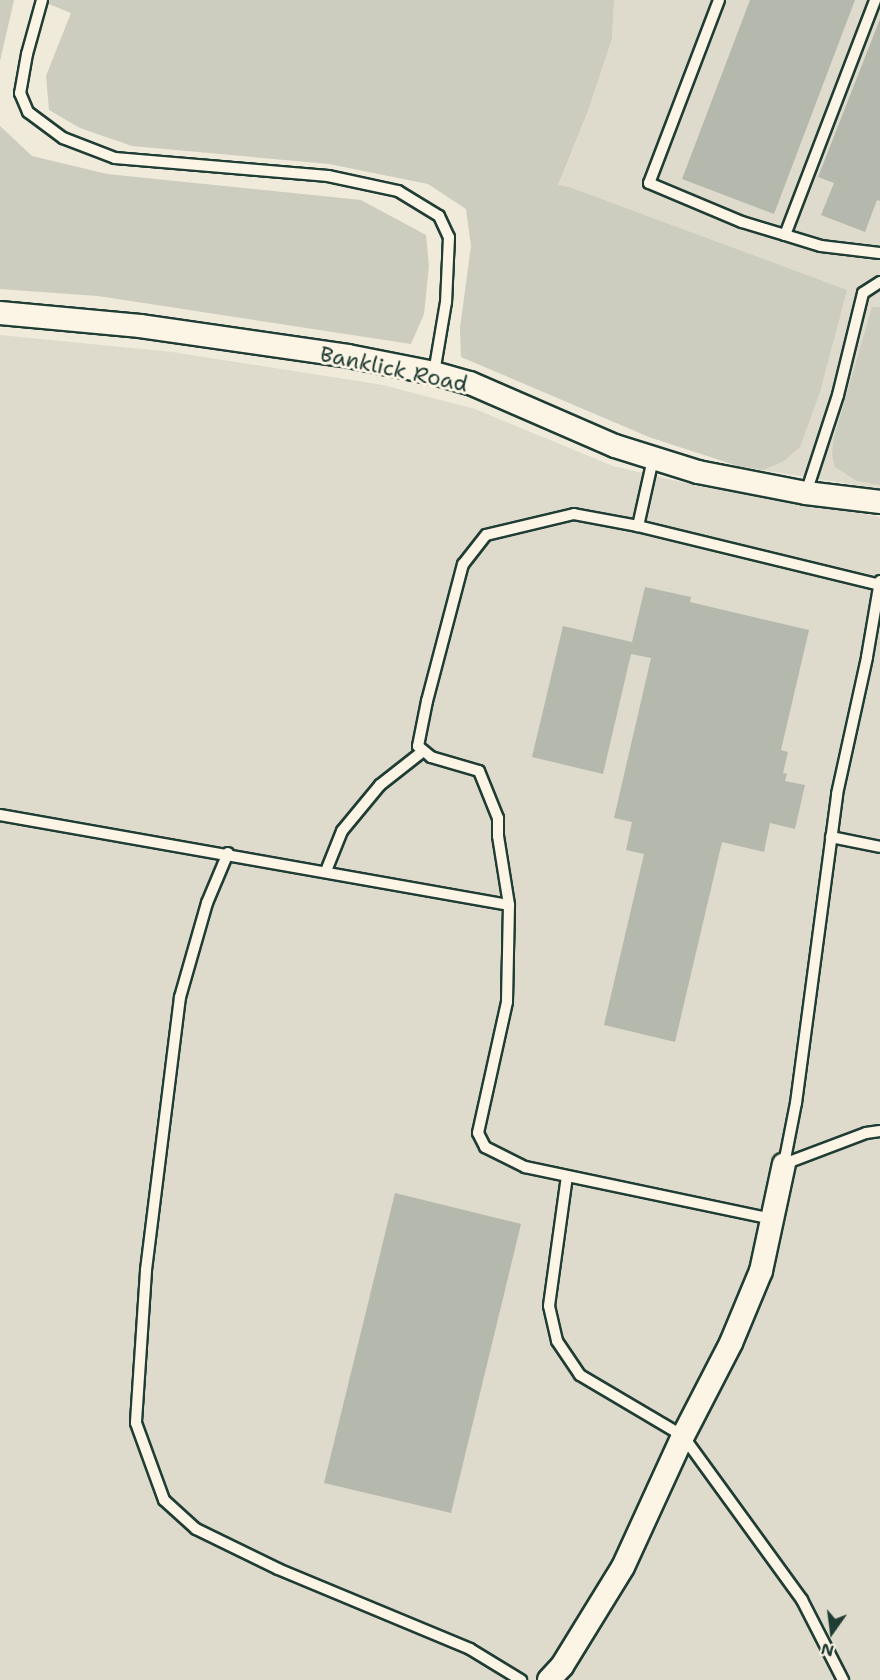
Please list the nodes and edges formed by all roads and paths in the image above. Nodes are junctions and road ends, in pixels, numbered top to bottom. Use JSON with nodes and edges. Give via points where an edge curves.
{"nodes":[{"id":1,"x":42,"y":0,"type":"edge"},
{"id":2,"x":719,"y":0,"type":"edge"},
{"id":3,"x":875,"y":0,"type":"edge"},
{"id":4,"x":785,"y":235,"type":"junction"},
{"id":5,"x":880,"y":252,"type":"edge"},
{"id":6,"x":880,"y":282,"type":"edge"},
{"id":7,"x":0,"y":313,"type":"edge"},
{"id":8,"x":434,"y":373,"type":"junction"},
{"id":9,"x":653,"y":459,"type":"junction"},
{"id":10,"x":806,"y":493,"type":"junction"},
{"id":11,"x":880,"y":502,"type":"edge"},
{"id":12,"x":638,"y":526,"type":"junction"},
{"id":13,"x":880,"y":580,"type":"edge"},
{"id":14,"x":880,"y":585,"type":"edge"},
{"id":15,"x":878,"y":608,"type":"edge"},
{"id":16,"x":422,"y":752,"type":"junction"},
{"id":17,"x":0,"y":814,"type":"edge"},
{"id":18,"x":831,"y":837,"type":"junction"},
{"id":19,"x":880,"y":847,"type":"edge"},
{"id":20,"x":228,"y":853,"type":"junction"},
{"id":21,"x":326,"y":871,"type":"junction"},
{"id":22,"x":509,"y":905,"type":"junction"},
{"id":23,"x":880,"y":1131,"type":"edge"},
{"id":24,"x":784,"y":1164,"type":"junction"},
{"id":25,"x":567,"y":1176,"type":"junction"},
{"id":26,"x":772,"y":1219,"type":"junction"},
{"id":27,"x":684,"y":1436,"type":"junction"},
{"id":28,"x":521,"y":1680,"type":"edge"},
{"id":29,"x":549,"y":1680,"type":"edge"},
{"id":30,"x":843,"y":1680,"type":"edge"}],
"edges":[{"from":1,"to":8,"type":"lane","via":[[20,93],[28,112],[63,138],[115,158],[328,176],[398,191],[439,216],[449,237],[446,302]]},
{"from":2,"to":4,"type":"lane","via":[[649,183],[742,222]]},
{"from":3,"to":4,"type":"lane"},
{"from":4,"to":5,"type":"lane","via":[[821,246]]},
{"from":6,"to":10,"type":"lane","via":[[863,293],[838,395]]},
{"from":7,"to":8,"type":"street","name":"Banklick Road","via":[[140,326],[348,356]]},
{"from":8,"to":9,"type":"street","name":"Banklick Road","via":[[470,383]]},
{"from":9,"to":10,"type":"street","name":"Banklick Road"},
{"from":9,"to":12,"type":"lane"},
{"from":10,"to":11,"type":"street","name":"Banklick Road"},
{"from":12,"to":14,"type":"lane"},
{"from":12,"to":16,"type":"lane","via":[[574,514],[486,535],[463,564],[427,701],[418,746]]},
{"from":13,"to":14,"type":"lane"},
{"from":14,"to":15,"type":"lane"},
{"from":15,"to":18,"type":"lane"},
{"from":16,"to":21,"type":"lane","via":[[380,785],[342,831]]},
{"from":16,"to":22,"type":"lane","via":[[479,771],[498,818]]},
{"from":17,"to":20,"type":"lane"},
{"from":18,"to":19,"type":"lane"},
{"from":18,"to":24,"type":"lane","via":[[798,1092]]},
{"from":20,"to":21,"type":"lane"},
{"from":20,"to":28,"type":"lane","via":[[207,903],[180,997],[146,1271],[136,1423],[165,1500],[196,1529],[278,1569],[470,1649]]},
{"from":21,"to":22,"type":"lane"},
{"from":22,"to":25,"type":"lane","via":[[507,1002],[478,1133],[485,1147],[525,1167]]},
{"from":23,"to":24,"type":"lane"},
{"from":24,"to":26,"type":"street"},
{"from":25,"to":26,"type":"lane"},
{"from":25,"to":27,"type":"lane","via":[[549,1306],[557,1341],[580,1375]]},
{"from":26,"to":27,"type":"street","via":[[761,1271],[731,1343]]},
{"from":27,"to":29,"type":"street","via":[[623,1567],[562,1666]]},
{"from":27,"to":30,"type":"lane","via":[[802,1600]]}]}
